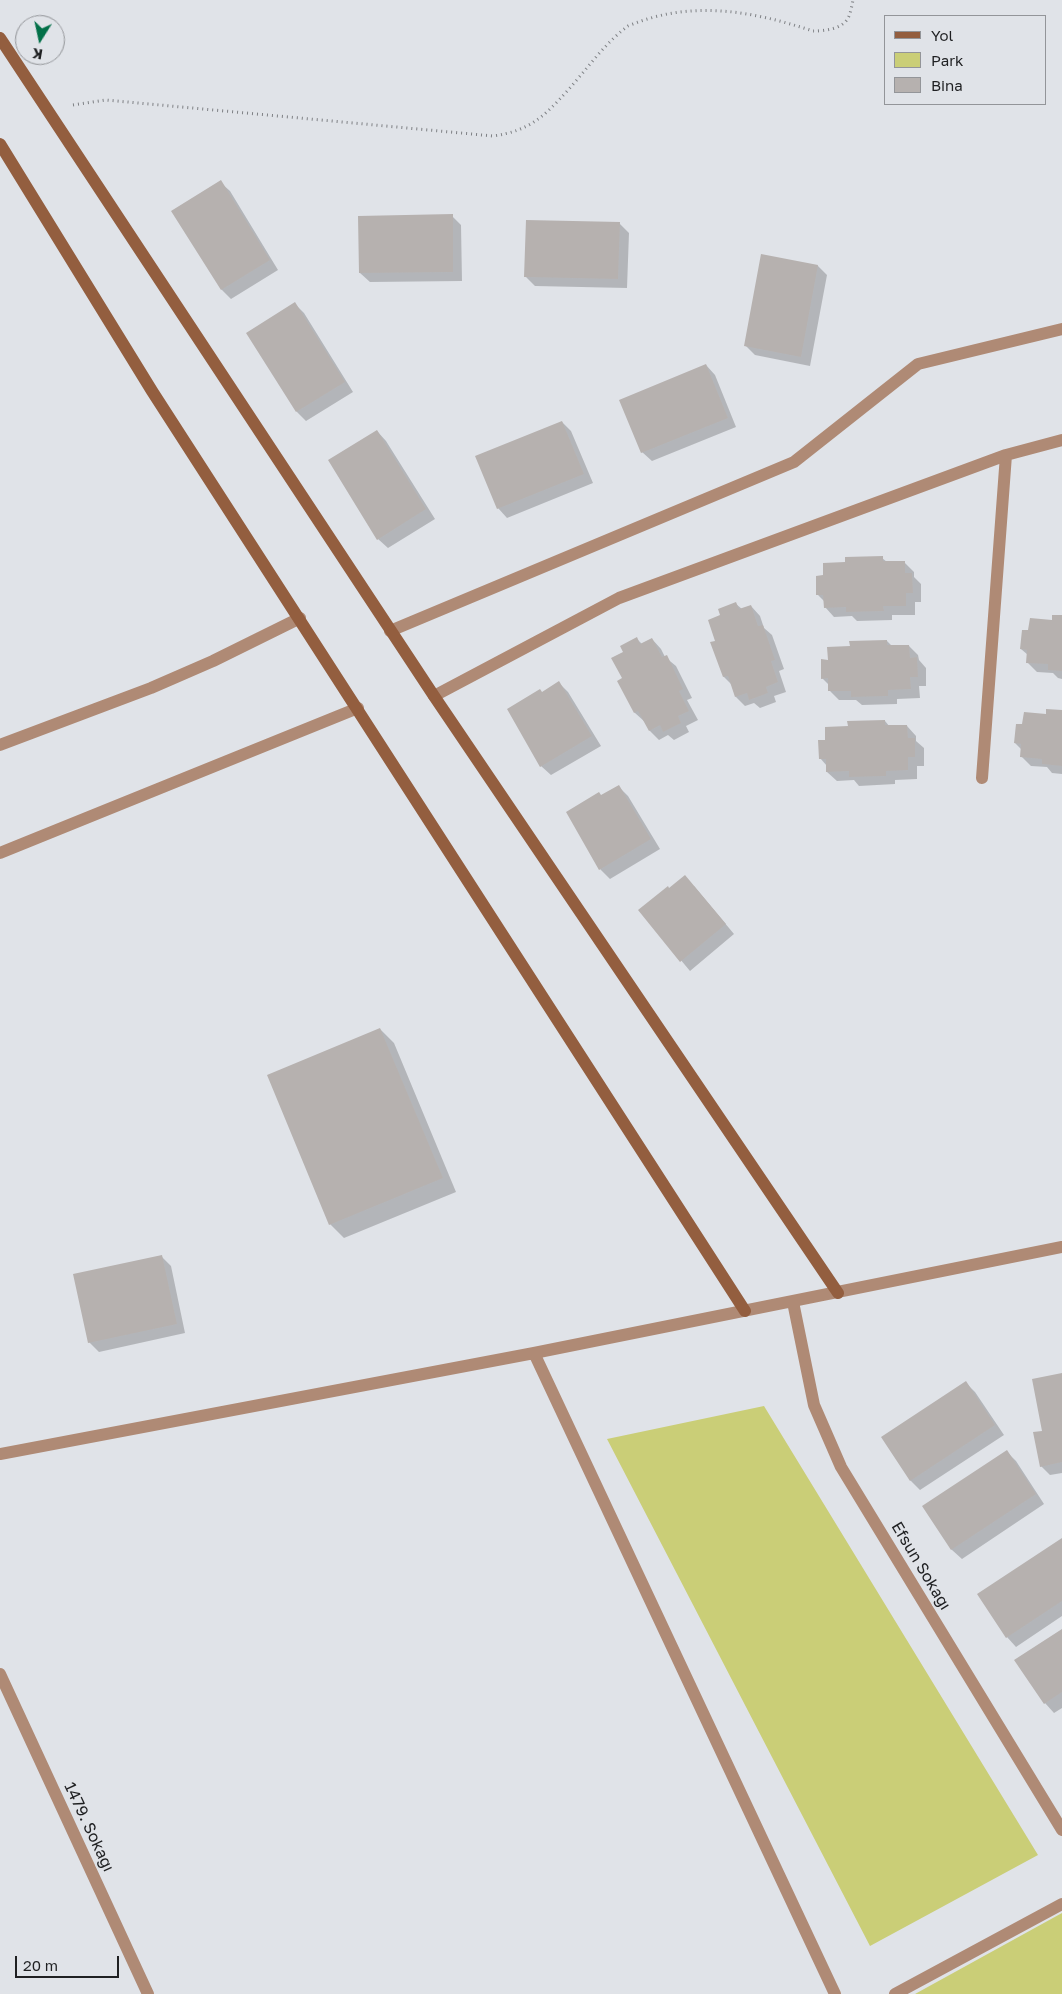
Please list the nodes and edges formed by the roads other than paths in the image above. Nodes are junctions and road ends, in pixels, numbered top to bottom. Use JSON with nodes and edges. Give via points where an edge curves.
{"nodes":[{"id":1,"x":0,"y":38,"type":"edge"},
{"id":2,"x":0,"y":144,"type":"edge"},
{"id":3,"x":1062,"y":329,"type":"edge"},
{"id":4,"x":1062,"y":440,"type":"edge"},
{"id":5,"x":1006,"y":455,"type":"junction"},
{"id":6,"x":300,"y":618,"type":"junction"},
{"id":7,"x":390,"y":631,"type":"junction"},
{"id":8,"x":434,"y":696,"type":"junction"},
{"id":9,"x":358,"y":708,"type":"junction"},
{"id":10,"x":0,"y":744,"type":"edge"},
{"id":11,"x":982,"y":778,"type":"dead end"},
{"id":12,"x":0,"y":853,"type":"edge"},
{"id":13,"x":1062,"y":1247,"type":"edge"},
{"id":14,"x":838,"y":1293,"type":"junction"},
{"id":15,"x":793,"y":1302,"type":"junction"},
{"id":16,"x":745,"y":1311,"type":"junction"},
{"id":17,"x":534,"y":1353,"type":"junction"},
{"id":18,"x":0,"y":1454,"type":"edge"},
{"id":19,"x":0,"y":1674,"type":"edge"},
{"id":20,"x":1062,"y":1830,"type":"edge"},
{"id":21,"x":1062,"y":1904,"type":"edge"},
{"id":22,"x":148,"y":1994,"type":"edge"},
{"id":23,"x":835,"y":1994,"type":"edge"},
{"id":24,"x":895,"y":1994,"type":"edge"}],
"edges":[{"from":1,"to":7,"type":"street"},
{"from":2,"to":6,"type":"street","via":[[152,391]]},
{"from":3,"to":7,"type":"street","via":[[918,364],[794,462]]},
{"from":4,"to":5,"type":"street"},
{"from":5,"to":8,"type":"street","via":[[619,598]]},
{"from":5,"to":11,"type":"street"},
{"from":6,"to":9,"type":"street"},
{"from":6,"to":10,"type":"street","via":[[151,688]]},
{"from":7,"to":8,"type":"street"},
{"from":8,"to":14,"type":"street"},
{"from":9,"to":12,"type":"street"},
{"from":9,"to":16,"type":"street"},
{"from":13,"to":14,"type":"street"},
{"from":14,"to":15,"type":"street"},
{"from":15,"to":16,"type":"street"},
{"from":15,"to":20,"type":"street","name":"Efsun Sokağı","via":[[814,1405],[841,1467]]},
{"from":16,"to":17,"type":"street"},
{"from":17,"to":18,"type":"street"},
{"from":17,"to":23,"type":"street"},
{"from":19,"to":22,"type":"street","name":"1479. Sokağı"},
{"from":21,"to":24,"type":"street"}]}
